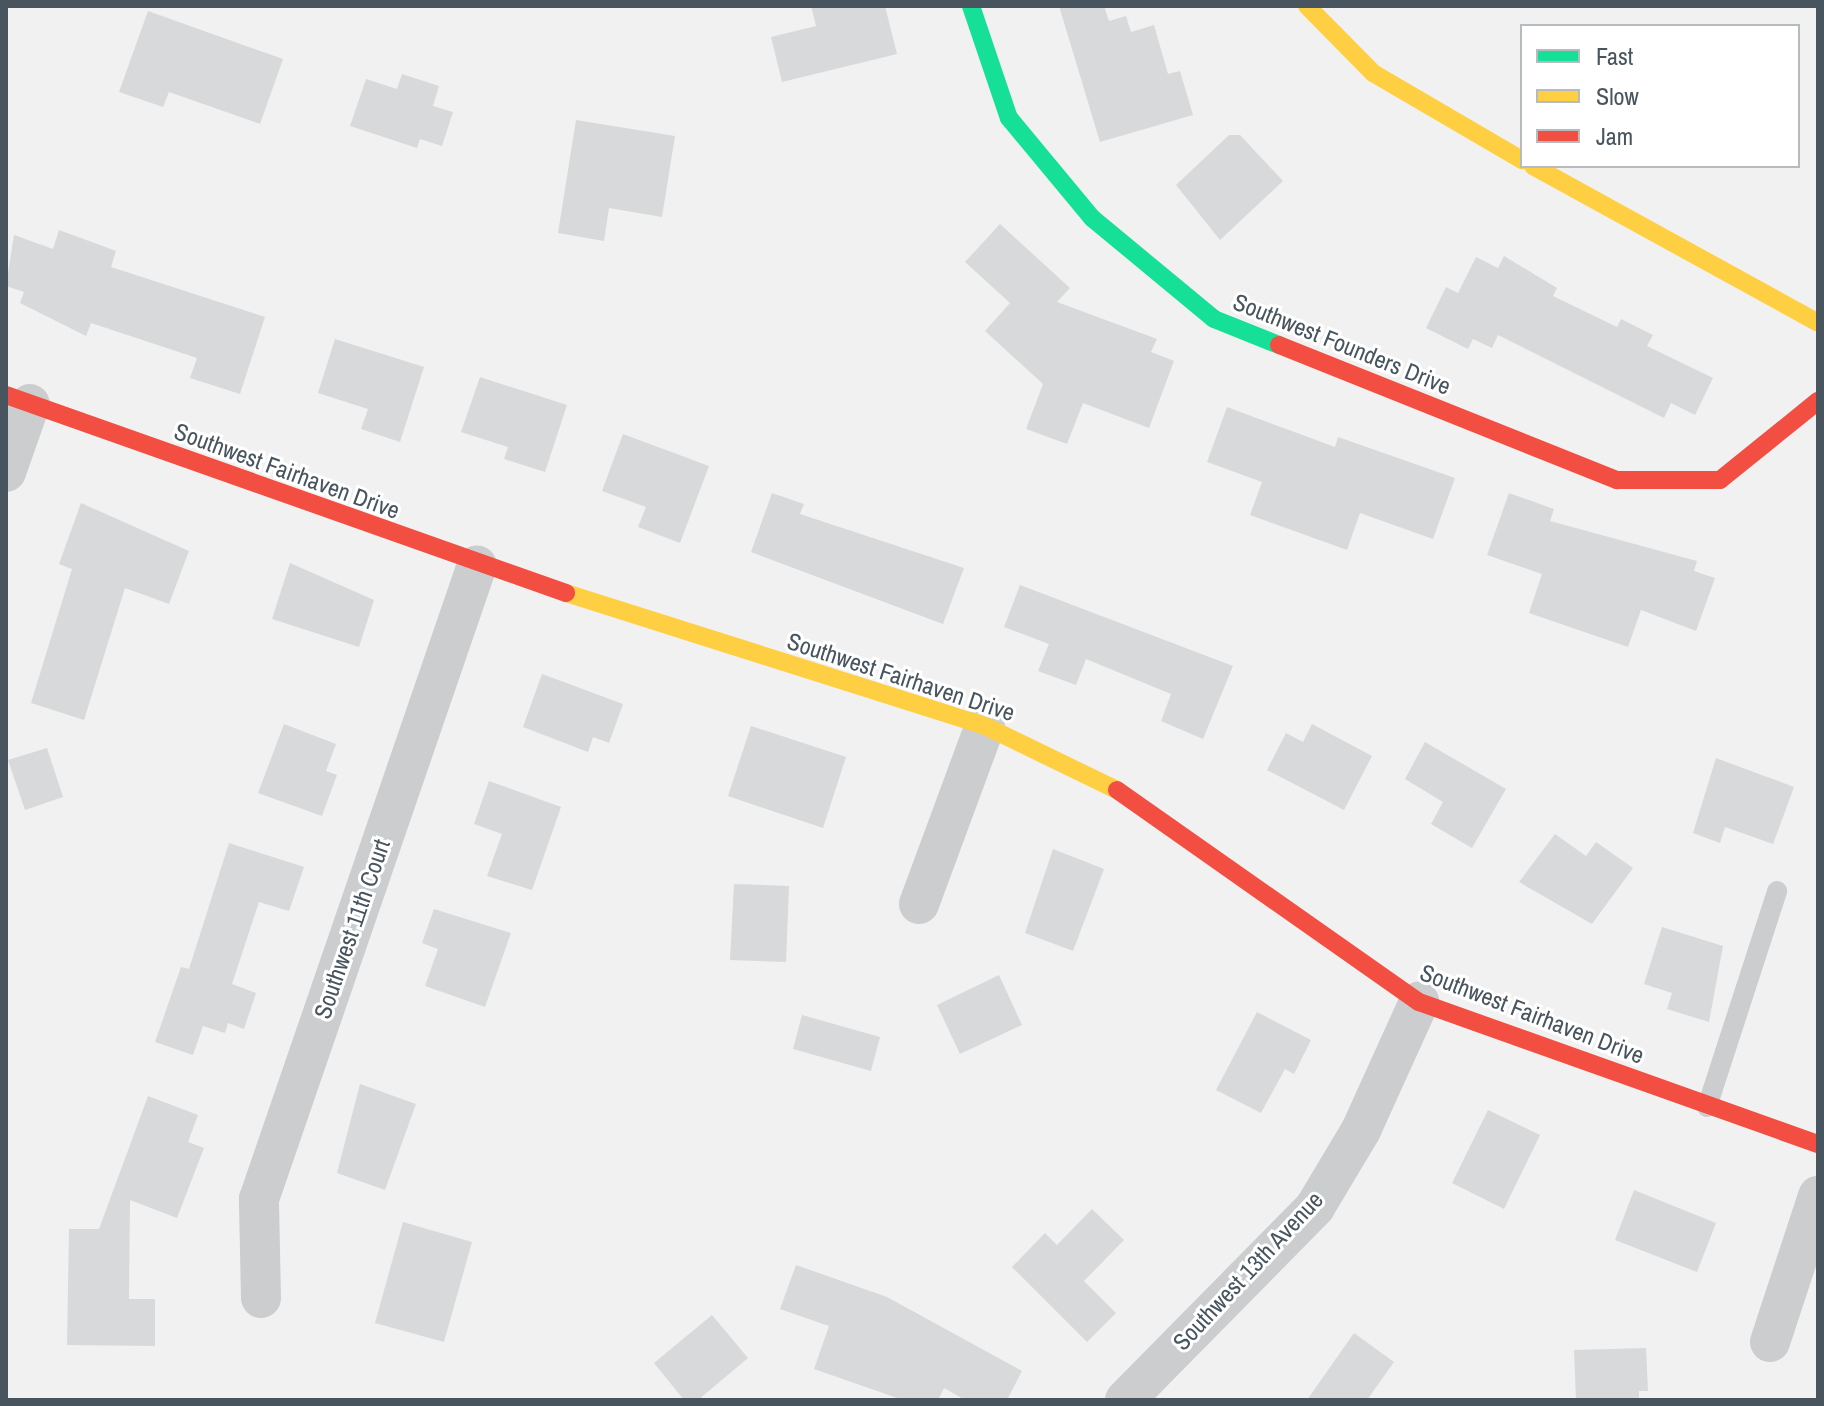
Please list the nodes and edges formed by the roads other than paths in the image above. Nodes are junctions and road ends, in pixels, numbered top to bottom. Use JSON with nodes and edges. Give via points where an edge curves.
{"nodes":[{"id":1,"x":971,"y":6,"type":"edge"},
{"id":2,"x":1307,"y":6,"type":"edge"},
{"id":3,"x":1520,"y":159,"type":"edge"},
{"id":4,"x":1537,"y":168,"type":"edge"},
{"id":5,"x":1818,"y":323,"type":"edge"},
{"id":6,"x":18,"y":399,"type":"edge"},
{"id":7,"x":1818,"y":401,"type":"edge"},
{"id":8,"x":6,"y":472,"type":"edge"},
{"id":9,"x":477,"y":565,"type":"junction"},
{"id":10,"x":985,"y":726,"type":"junction"},
{"id":11,"x":1777,"y":891,"type":"dead end"},
{"id":12,"x":919,"y":904,"type":"dead end"},
{"id":13,"x":1419,"y":1002,"type":"junction"},
{"id":14,"x":1707,"y":1107,"type":"junction"},
{"id":15,"x":1818,"y":1144,"type":"edge"},
{"id":16,"x":1818,"y":1196,"type":"edge"},
{"id":17,"x":261,"y":1298,"type":"dead end"},
{"id":18,"x":1770,"y":1342,"type":"dead end"},
{"id":19,"x":1125,"y":1400,"type":"edge"}],
"edges":[{"from":1,"to":7,"type":"street","name":"Southwest Founders Drive","via":[[1009,118],[1092,218],[1214,319],[1617,480],[1720,480]]},
{"from":2,"to":3,"type":"street","via":[[1373,73]]},
{"from":4,"to":5,"type":"street"},
{"from":6,"to":8,"type":"street"},
{"from":6,"to":9,"type":"street","name":"Southwest Fairhaven Drive"},
{"from":9,"to":10,"type":"street","name":"Southwest Fairhaven Drive"},
{"from":9,"to":17,"type":"street","name":"Southwest 11th Court","via":[[259,1199]]},
{"from":10,"to":12,"type":"street"},
{"from":10,"to":13,"type":"street","name":"Southwest Fairhaven Drive","via":[[1099,778]]},
{"from":11,"to":14,"type":"lane"},
{"from":13,"to":14,"type":"street","name":"Southwest Fairhaven Drive"},
{"from":13,"to":19,"type":"street","name":"Southwest 13th Avenue","via":[[1361,1130],[1315,1207]]},
{"from":14,"to":15,"type":"street","name":"Southwest Fairhaven Drive"},
{"from":16,"to":18,"type":"street"}]}
